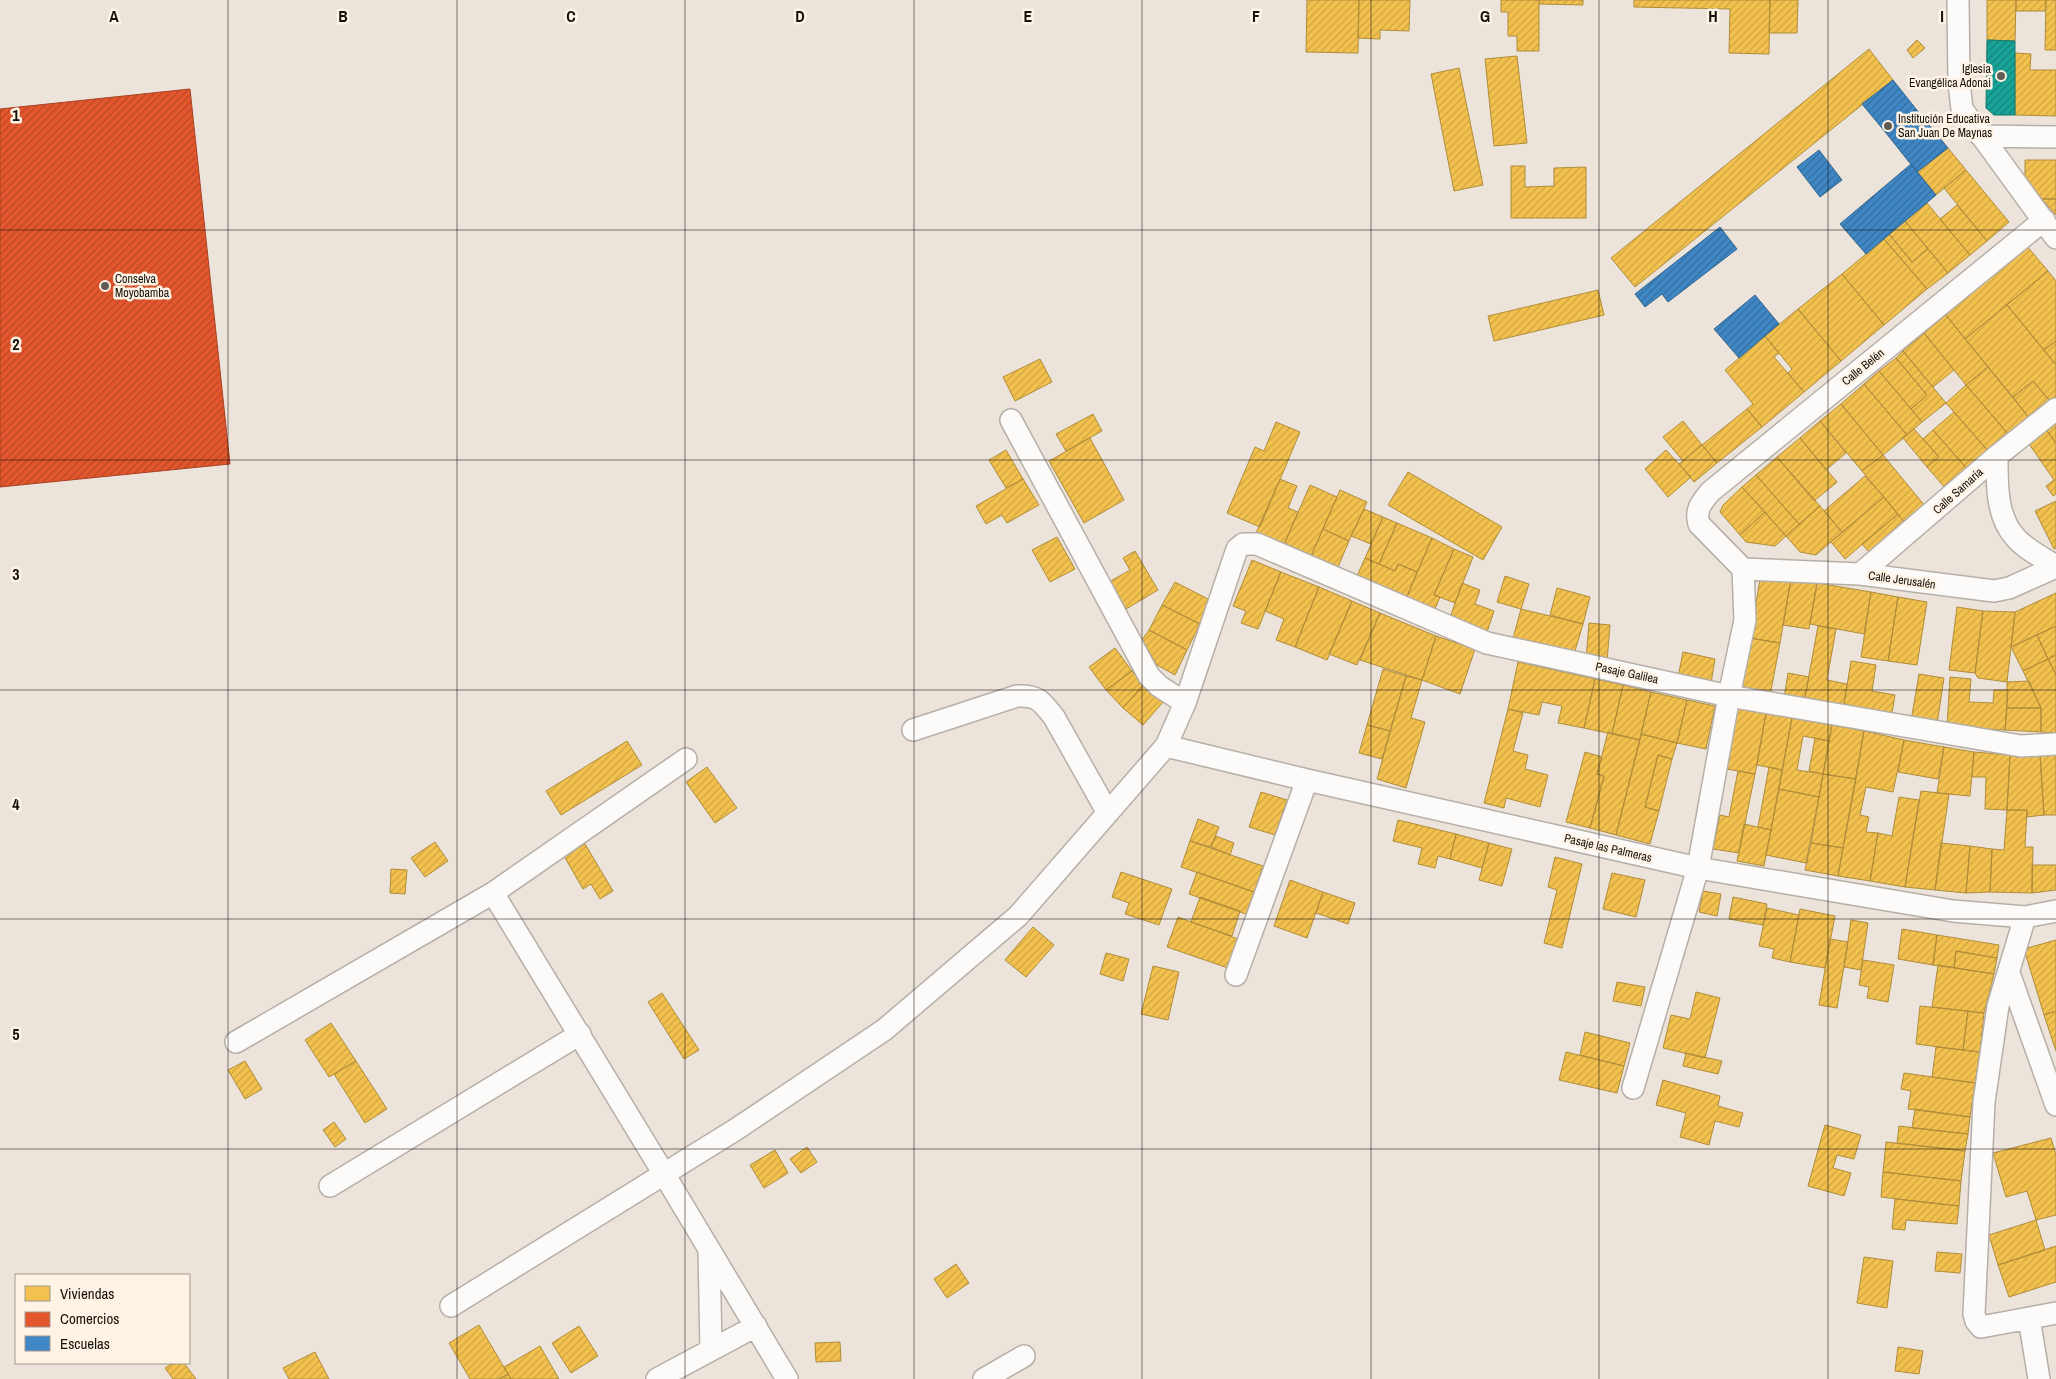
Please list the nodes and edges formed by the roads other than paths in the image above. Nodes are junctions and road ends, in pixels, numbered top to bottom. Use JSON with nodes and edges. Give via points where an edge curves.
{"nodes":[{"id":1,"x":1958,"y":0,"type":"edge"},
{"id":2,"x":1982,"y":136,"type":"junction"},
{"id":3,"x":2056,"y":138,"type":"edge"},
{"id":4,"x":2044,"y":220,"type":"junction"},
{"id":5,"x":2056,"y":238,"type":"edge"},
{"id":6,"x":2056,"y":409,"type":"edge"},
{"id":7,"x":1011,"y":420,"type":"dead end"},
{"id":8,"x":1996,"y":456,"type":"junction"},
{"id":9,"x":1743,"y":569,"type":"junction"},
{"id":10,"x":2054,"y":571,"type":"edge"},
{"id":11,"x":1860,"y":574,"type":"junction"},
{"id":12,"x":1729,"y":696,"type":"junction"},
{"id":13,"x":1185,"y":703,"type":"junction"},
{"id":14,"x":913,"y":730,"type":"dead end"},
{"id":15,"x":2056,"y":744,"type":"edge"},
{"id":16,"x":1166,"y":746,"type":"junction"},
{"id":17,"x":686,"y":759,"type":"dead end"},
{"id":18,"x":1307,"y":780,"type":"junction"},
{"id":19,"x":1108,"y":813,"type":"junction"},
{"id":20,"x":1698,"y":868,"type":"junction"},
{"id":21,"x":493,"y":893,"type":"junction"},
{"id":22,"x":2056,"y":911,"type":"edge"},
{"id":23,"x":2025,"y":917,"type":"junction"},
{"id":24,"x":2009,"y":973,"type":"junction"},
{"id":25,"x":1236,"y":975,"type":"dead end"},
{"id":26,"x":580,"y":1034,"type":"junction"},
{"id":27,"x":236,"y":1042,"type":"dead end"},
{"id":28,"x":1633,"y":1088,"type":"dead end"},
{"id":29,"x":2056,"y":1105,"type":"edge"},
{"id":30,"x":664,"y":1174,"type":"junction"},
{"id":31,"x":330,"y":1186,"type":"dead end"},
{"id":32,"x":709,"y":1247,"type":"junction"},
{"id":33,"x":451,"y":1306,"type":"dead end"},
{"id":34,"x":2056,"y":1313,"type":"edge"},
{"id":35,"x":2029,"y":1318,"type":"junction"},
{"id":36,"x":756,"y":1326,"type":"junction"},
{"id":37,"x":711,"y":1350,"type":"junction"},
{"id":38,"x":1024,"y":1356,"type":"dead end"},
{"id":39,"x":657,"y":1379,"type":"edge"},
{"id":40,"x":787,"y":1379,"type":"edge"},
{"id":41,"x":984,"y":1379,"type":"edge"},
{"id":42,"x":2038,"y":1379,"type":"edge"}],
"edges":[{"from":1,"to":2,"type":"street","via":[[1958,83],[1962,109]]},
{"from":2,"to":3,"type":"street"},
{"from":2,"to":4,"type":"street"},
{"from":4,"to":5,"type":"street"},
{"from":4,"to":9,"type":"street","name":"Calle Belén","via":[[1710,492],[1700,504],[1699,524]]},
{"from":6,"to":8,"type":"street","name":"Calle Samaría"},
{"from":7,"to":13,"type":"street","via":[[1149,676]]},
{"from":8,"to":10,"type":"street","via":[[1998,496],[2009,528],[2016,539]]},
{"from":8,"to":11,"type":"street","name":"Calle Samaría"},
{"from":9,"to":11,"type":"street","name":"Calle Jerusalén"},
{"from":9,"to":12,"type":"street","via":[[1745,620]]},
{"from":10,"to":11,"type":"street","name":"Calle Jerusalén","via":[[1994,591]]},
{"from":12,"to":13,"type":"street","name":"Pasaje Galilea","via":[[1487,643],[1257,544],[1244,544],[1237,549]]},
{"from":12,"to":15,"type":"street","name":"Pasaje Galilea","via":[[2021,746]]},
{"from":12,"to":20,"type":"street"},
{"from":13,"to":16,"type":"street"},
{"from":14,"to":19,"type":"street","via":[[1017,696],[1032,695],[1054,717]]},
{"from":16,"to":18,"type":"street","name":"Pasaje las Palmeras"},
{"from":16,"to":19,"type":"street"},
{"from":17,"to":21,"type":"street"},
{"from":18,"to":20,"type":"street","name":"Pasaje las Palmeras"},
{"from":18,"to":25,"type":"street"},
{"from":19,"to":30,"type":"street","via":[[1018,916],[884,1030]]},
{"from":20,"to":23,"type":"street","name":"Pasaje las Palmeras","via":[[1953,910]]},
{"from":20,"to":28,"type":"street"},
{"from":21,"to":26,"type":"street"},
{"from":21,"to":27,"type":"street"},
{"from":22,"to":23,"type":"street","name":"Pasaje las Palmeras"},
{"from":23,"to":24,"type":"street"},
{"from":24,"to":29,"type":"street"},
{"from":24,"to":35,"type":"street","via":[[1998,1006],[1984,1102],[1974,1314],[1981,1327]]},
{"from":26,"to":30,"type":"street"},
{"from":26,"to":31,"type":"street"},
{"from":30,"to":32,"type":"street"},
{"from":30,"to":33,"type":"street"},
{"from":32,"to":36,"type":"street"},
{"from":32,"to":37,"type":"street"},
{"from":34,"to":35,"type":"street"},
{"from":35,"to":42,"type":"street"},
{"from":36,"to":37,"type":"street"},
{"from":36,"to":40,"type":"street"},
{"from":37,"to":39,"type":"street"},
{"from":38,"to":41,"type":"street"}]}
